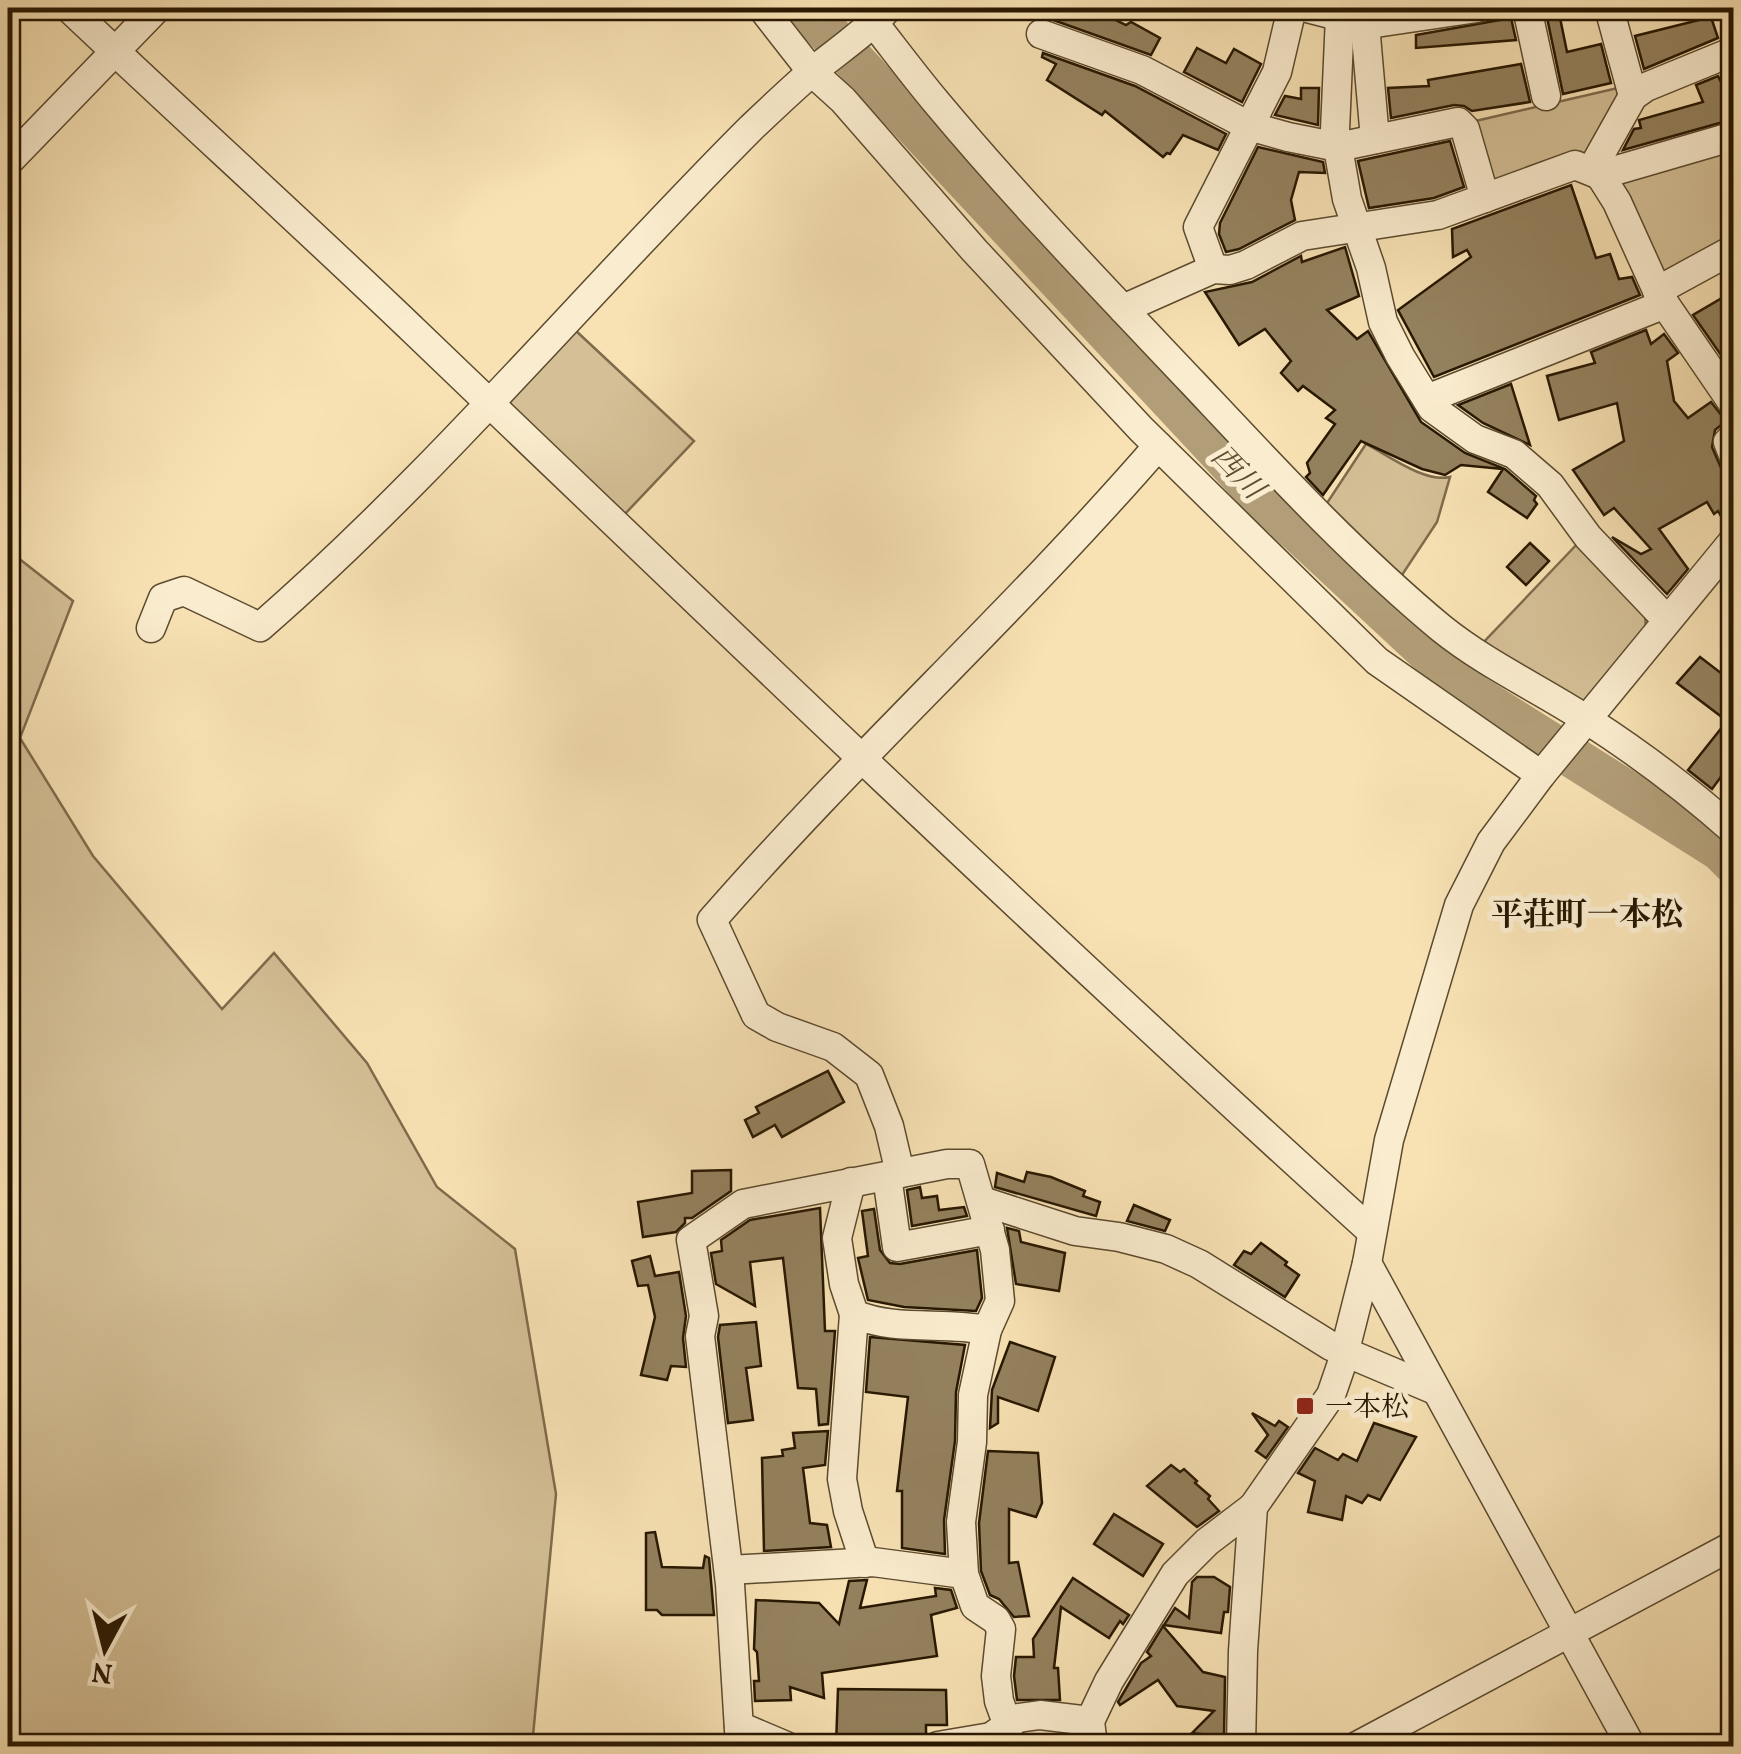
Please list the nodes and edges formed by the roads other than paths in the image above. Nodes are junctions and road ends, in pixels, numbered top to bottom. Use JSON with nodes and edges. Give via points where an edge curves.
{"nodes":[{"id":1,"x":69,"y":8,"type":"edge"},
{"id":2,"x":157,"y":8,"type":"edge"},
{"id":3,"x":762,"y":8,"type":"edge"},
{"id":4,"x":1292,"y":8,"type":"edge"},
{"id":5,"x":1307,"y":8,"type":"edge"},
{"id":6,"x":1477,"y":8,"type":"edge"},
{"id":7,"x":1527,"y":8,"type":"edge"},
{"id":8,"x":1609,"y":8,"type":"edge"},
{"id":9,"x":875,"y":13,"type":"edge"},
{"id":10,"x":1340,"y":16,"type":"junction"},
{"id":11,"x":1368,"y":24,"type":"junction"},
{"id":12,"x":1041,"y":34,"type":"dead end"},
{"id":13,"x":115,"y":51,"type":"junction"},
{"id":14,"x":1734,"y":51,"type":"edge"},
{"id":15,"x":812,"y":72,"type":"junction"},
{"id":16,"x":1546,"y":96,"type":"dead end"},
{"id":17,"x":1633,"y":96,"type":"junction"},
{"id":18,"x":1249,"y":126,"type":"junction"},
{"id":19,"x":1734,"y":136,"type":"edge"},
{"id":20,"x":1375,"y":138,"type":"junction"},
{"id":21,"x":1338,"y":147,"type":"junction"},
{"id":22,"x":8,"y":162,"type":"edge"},
{"id":23,"x":1595,"y":173,"type":"junction"},
{"id":24,"x":1485,"y":198,"type":"junction"},
{"id":25,"x":1355,"y":228,"type":"junction"},
{"id":26,"x":1734,"y":249,"type":"edge"},
{"id":27,"x":1213,"y":269,"type":"junction"},
{"id":28,"x":1661,"y":298,"type":"junction"},
{"id":29,"x":1123,"y":309,"type":"junction"},
{"id":30,"x":1427,"y":399,"type":"junction"},
{"id":31,"x":490,"y":405,"type":"junction"},
{"id":32,"x":1734,"y":405,"type":"edge"},
{"id":33,"x":1734,"y":436,"type":"edge"},
{"id":34,"x":1158,"y":446,"type":"junction"},
{"id":35,"x":1734,"y":457,"type":"edge"},
{"id":36,"x":1734,"y":540,"type":"edge"},
{"id":37,"x":1666,"y":620,"type":"junction"},
{"id":38,"x":151,"y":628,"type":"dead end"},
{"id":39,"x":1586,"y":719,"type":"junction"},
{"id":40,"x":864,"y":757,"type":"junction"},
{"id":41,"x":1542,"y":775,"type":"junction"},
{"id":42,"x":1734,"y":830,"type":"edge"},
{"id":43,"x":893,"y":1174,"type":"junction"},
{"id":44,"x":851,"y":1182,"type":"junction"},
{"id":45,"x":982,"y":1201,"type":"junction"},
{"id":46,"x":990,"y":1230,"type":"junction"},
{"id":47,"x":1371,"y":1231,"type":"junction"},
{"id":48,"x":1367,"y":1263,"type":"junction"},
{"id":49,"x":854,"y":1314,"type":"junction"},
{"id":50,"x":987,"y":1330,"type":"junction"},
{"id":51,"x":1346,"y":1350,"type":"junction"},
{"id":52,"x":1435,"y":1390,"type":"junction"},
{"id":53,"x":1254,"y":1507,"type":"junction"},
{"id":54,"x":1734,"y":1545,"type":"edge"},
{"id":55,"x":865,"y":1563,"type":"junction"},
{"id":56,"x":728,"y":1570,"type":"junction"},
{"id":57,"x":964,"y":1574,"type":"junction"},
{"id":58,"x":1570,"y":1632,"type":"junction"},
{"id":59,"x":1092,"y":1734,"type":"edge"},
{"id":60,"x":996,"y":1735,"type":"edge"},
{"id":61,"x":740,"y":1736,"type":"edge"},
{"id":62,"x":786,"y":1746,"type":"edge"},
{"id":63,"x":938,"y":1746,"type":"edge"},
{"id":64,"x":1241,"y":1746,"type":"edge"},
{"id":65,"x":1357,"y":1746,"type":"edge"},
{"id":66,"x":1631,"y":1746,"type":"edge"}],
"edges":[{"from":1,"to":13,"type":"street"},
{"from":2,"to":13,"type":"street"},
{"from":3,"to":15,"type":"street"},
{"from":4,"to":18,"type":"street","via":[[1277,72]]},
{"from":5,"to":10,"type":"street"},
{"from":6,"to":11,"type":"street"},
{"from":7,"to":16,"type":"street"},
{"from":8,"to":17,"type":"street"},
{"from":9,"to":15,"type":"street"},
{"from":9,"to":29,"type":"street","via":[[934,100]]},
{"from":10,"to":11,"type":"street"},
{"from":10,"to":21,"type":"street"},
{"from":11,"to":20,"type":"street"},
{"from":12,"to":18,"type":"street","via":[[1142,70]]},
{"from":13,"to":22,"type":"street"},
{"from":13,"to":31,"type":"street"},
{"from":14,"to":17,"type":"street"},
{"from":15,"to":31,"type":"street"},
{"from":15,"to":34,"type":"street"},
{"from":17,"to":23,"type":"street"},
{"from":18,"to":21,"type":"street"},
{"from":18,"to":27,"type":"street","via":[[1198,227]]},
{"from":19,"to":23,"type":"street"},
{"from":20,"to":21,"type":"street"},
{"from":20,"to":24,"type":"street","via":[[1458,122]]},
{"from":21,"to":25,"type":"street"},
{"from":23,"to":24,"type":"street","via":[[1575,165]]},
{"from":23,"to":28,"type":"street","via":[[1617,202]]},
{"from":24,"to":25,"type":"street","via":[[1438,215]]},
{"from":25,"to":27,"type":"street","via":[[1302,236],[1230,270]]},
{"from":25,"to":30,"type":"street","via":[[1383,322]]},
{"from":26,"to":28,"type":"street"},
{"from":27,"to":29,"type":"street"},
{"from":28,"to":30,"type":"street"},
{"from":28,"to":32,"type":"street"},
{"from":29,"to":39,"type":"street","via":[[1395,587],[1444,630]]},
{"from":30,"to":37,"type":"street","via":[[1474,440],[1514,454],[1550,485],[1588,537]]},
{"from":31,"to":38,"type":"street","via":[[260,627],[184,591],[163,598]]},
{"from":31,"to":40,"type":"street"},
{"from":33,"to":35,"type":"street","via":[[1728,442]]},
{"from":34,"to":40,"type":"street"},
{"from":34,"to":41,"type":"street","via":[[1377,662]]},
{"from":36,"to":37,"type":"street"},
{"from":37,"to":39,"type":"street"},
{"from":39,"to":41,"type":"street"},
{"from":39,"to":42,"type":"street"},
{"from":40,"to":43,"type":"street","via":[[712,920],[756,1015],[833,1048],[869,1074],[889,1126]]},
{"from":40,"to":47,"type":"street"},
{"from":41,"to":47,"type":"street","via":[[1491,842],[1459,905],[1389,1140]]},
{"from":43,"to":44,"type":"street"},
{"from":43,"to":45,"type":"street","via":[[970,1164]]},
{"from":43,"to":46,"type":"street","via":[[898,1246]]},
{"from":44,"to":49,"type":"street","via":[[838,1238]]},
{"from":44,"to":56,"type":"street","via":[[743,1204],[691,1240]]},
{"from":45,"to":46,"type":"street"},
{"from":45,"to":51,"type":"street","via":[[1075,1231],[1166,1249]]},
{"from":46,"to":50,"type":"street","via":[[1000,1301]]},
{"from":47,"to":48,"type":"street"},
{"from":48,"to":51,"type":"street"},
{"from":48,"to":52,"type":"street"},
{"from":49,"to":50,"type":"street","via":[[894,1324]]},
{"from":49,"to":55,"type":"street","via":[[842,1479]]},
{"from":50,"to":57,"type":"street","via":[[973,1394],[961,1522]]},
{"from":51,"to":52,"type":"street"},
{"from":51,"to":53,"type":"street","via":[[1331,1394]]},
{"from":52,"to":58,"type":"street"},
{"from":53,"to":59,"type":"street","via":[[1175,1574],[1110,1682]]},
{"from":53,"to":64,"type":"street"},
{"from":54,"to":58,"type":"street"},
{"from":55,"to":56,"type":"street"},
{"from":55,"to":57,"type":"street"},
{"from":56,"to":61,"type":"street"},
{"from":57,"to":60,"type":"street","via":[[975,1606],[1001,1629]]},
{"from":58,"to":65,"type":"street"},
{"from":58,"to":66,"type":"street"},
{"from":59,"to":60,"type":"street","via":[[1040,1715]]},
{"from":60,"to":63,"type":"street"},
{"from":61,"to":62,"type":"street"}]}
